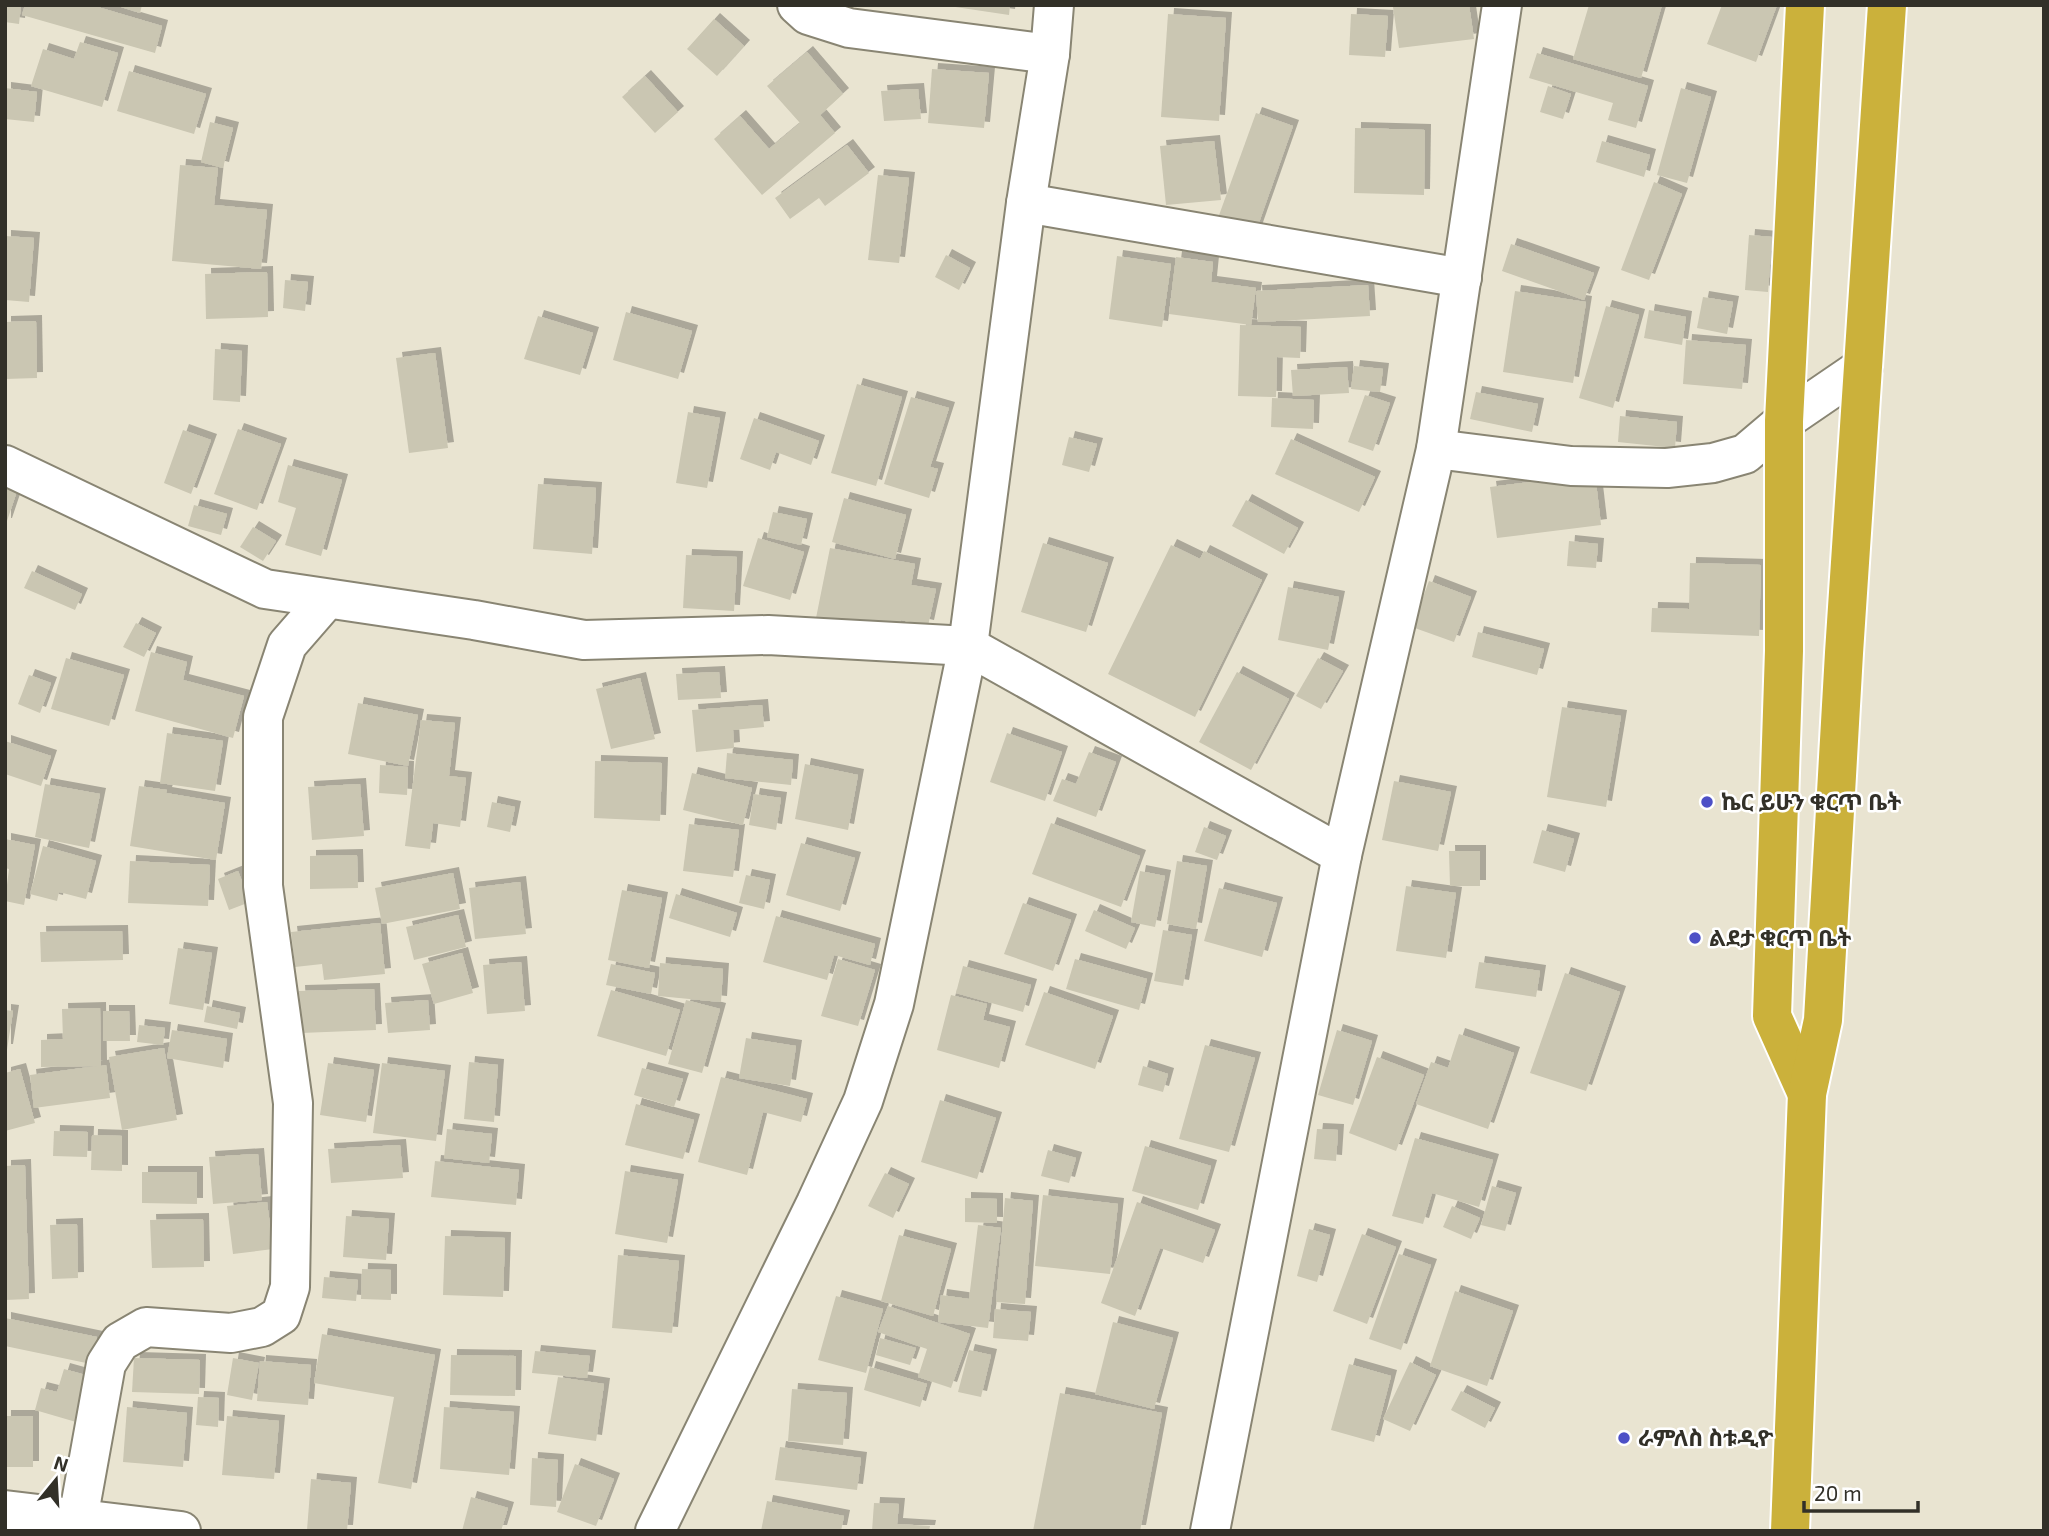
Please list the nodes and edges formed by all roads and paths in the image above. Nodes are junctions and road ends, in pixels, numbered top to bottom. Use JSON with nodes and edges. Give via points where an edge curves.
{"nodes":[{"id":1,"x":797,"y":5,"type":"edge"},
{"id":2,"x":1054,"y":5,"type":"edge"},
{"id":3,"x":1502,"y":5,"type":"edge"},
{"id":4,"x":1805,"y":5,"type":"edge"},
{"id":5,"x":1887,"y":5,"type":"edge"},
{"id":6,"x":1050,"y":54,"type":"junction"},
{"id":7,"x":1026,"y":203,"type":"junction"},
{"id":8,"x":1462,"y":278,"type":"junction"},
{"id":9,"x":1863,"y":367,"type":"junction"},
{"id":10,"x":1784,"y":421,"type":"junction"},
{"id":11,"x":1436,"y":449,"type":"junction"},
{"id":12,"x":5,"y":465,"type":"edge"},
{"id":13,"x":327,"y":598,"type":"junction"},
{"id":14,"x":968,"y":646,"type":"junction"},
{"id":15,"x":1784,"y":651,"type":"junction"},
{"id":16,"x":1844,"y":653,"type":"junction"},
{"id":17,"x":1342,"y":855,"type":"junction"},
{"id":18,"x":1807,"y":1094,"type":"junction"},
{"id":19,"x":5,"y":1510,"type":"edge"},
{"id":20,"x":78,"y":1519,"type":"junction"},
{"id":21,"x":181,"y":1531,"type":"edge"},
{"id":22,"x":656,"y":1531,"type":"edge"},
{"id":23,"x":1210,"y":1531,"type":"edge"},
{"id":24,"x":1790,"y":1531,"type":"edge"}],
"edges":[{"from":1,"to":6,"type":"street","via":[[808,15],[849,28]]},
{"from":2,"to":6,"type":"street"},
{"from":3,"to":8,"type":"street"},
{"from":4,"to":10,"type":"highway"},
{"from":5,"to":9,"type":"highway"},
{"from":6,"to":7,"type":"street"},
{"from":7,"to":8,"type":"street"},
{"from":7,"to":14,"type":"street"},
{"from":8,"to":11,"type":"street"},
{"from":9,"to":10,"type":"street"},
{"from":9,"to":16,"type":"highway"},
{"from":10,"to":11,"type":"street","via":[[1745,454],[1667,468],[1571,466]]},
{"from":10,"to":15,"type":"highway"},
{"from":11,"to":17,"type":"street"},
{"from":12,"to":13,"type":"street","via":[[265,589]]},
{"from":13,"to":14,"type":"street","via":[[584,640],[768,635]]},
{"from":13,"to":20,"type":"street","via":[[287,645],[263,717],[263,886],[293,1103],[290,1287],[281,1315],[262,1327],[231,1333],[146,1327],[120,1342],[106,1364]]},
{"from":14,"to":17,"type":"street"},
{"from":14,"to":22,"type":"street","via":[[894,1004],[863,1101]]},
{"from":15,"to":16,"type":"highway"},
{"from":15,"to":18,"type":"highway","via":[[1772,1016]]},
{"from":16,"to":18,"type":"highway","via":[[1823,1020]]},
{"from":17,"to":23,"type":"street"},
{"from":18,"to":24,"type":"highway"},
{"from":19,"to":20,"type":"street"},
{"from":20,"to":21,"type":"street"}]}
